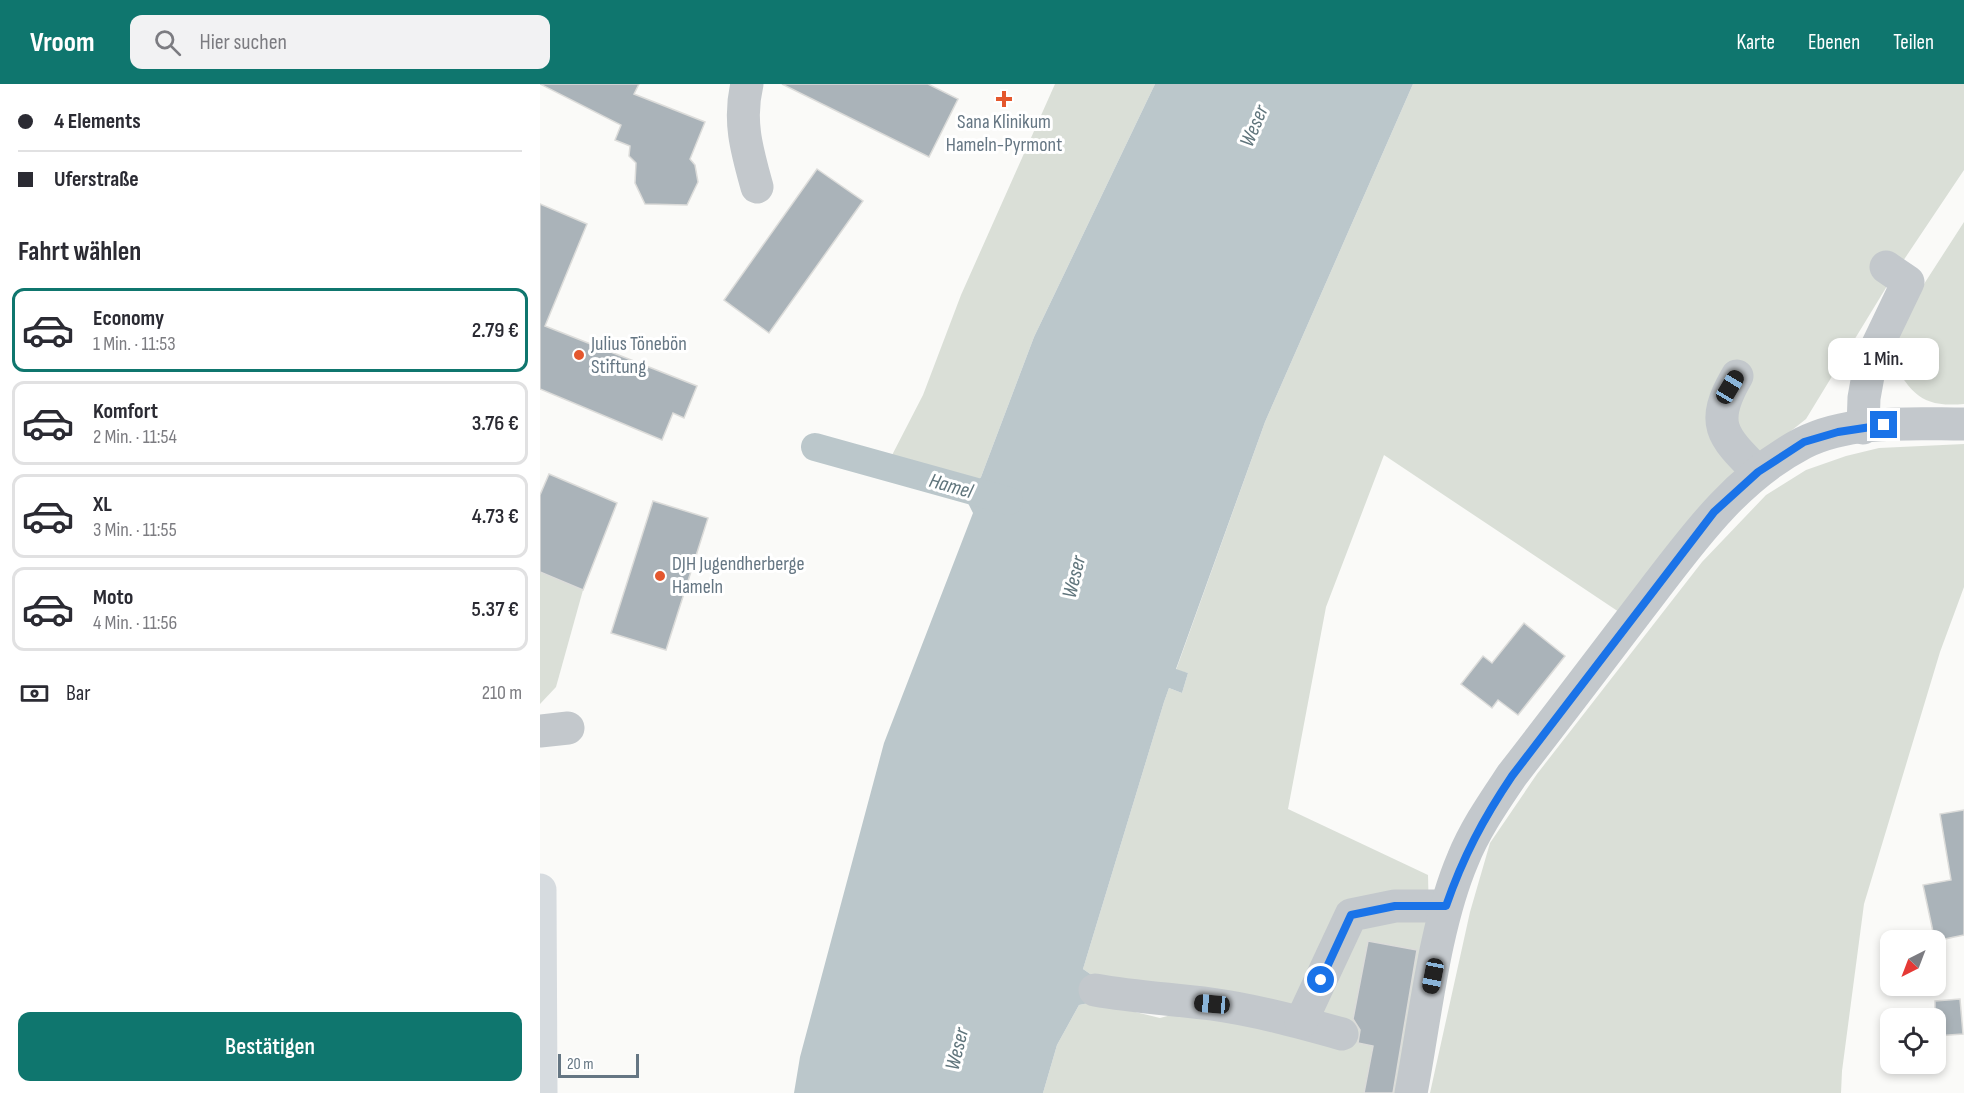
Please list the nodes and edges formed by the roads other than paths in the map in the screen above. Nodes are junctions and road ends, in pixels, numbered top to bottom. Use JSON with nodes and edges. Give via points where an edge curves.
{"nodes":[{"id":1,"x":747,"y":84,"type":"edge"},
{"id":2,"x":757,"y":187,"type":"dead end"},
{"id":3,"x":1886,"y":267,"type":"dead end"},
{"id":4,"x":1737,"y":376,"type":"dead end"},
{"id":5,"x":1964,"y":424,"type":"edge"},
{"id":6,"x":1863,"y":428,"type":"junction"},
{"id":7,"x":1758,"y":472,"type":"junction"},
{"id":8,"x":540,"y":890,"type":"edge"},
{"id":9,"x":1446,"y":906,"type":"junction"},
{"id":10,"x":1095,"y":990,"type":"dead end"},
{"id":11,"x":1301,"y":1022,"type":"junction"},
{"id":12,"x":1342,"y":1034,"type":"dead end"},
{"id":13,"x":541,"y":1093,"type":"edge"},
{"id":14,"x":1411,"y":1093,"type":"edge"}],
"edges":[{"from":1,"to":2,"type":"street","via":[[742,132]]},
{"from":3,"to":6,"type":"street","via":[[1908,282],[1871,359]]},
{"from":4,"to":7,"type":"street","via":[[1724,398],[1721,422],[1730,444]]},
{"from":5,"to":6,"type":"street"},
{"from":6,"to":7,"type":"street","via":[[1804,442]]},
{"from":7,"to":9,"type":"street","via":[[1714,512],[1512,776],[1485,815],[1463,858]]},
{"from":8,"to":13,"type":"main road"},
{"from":9,"to":11,"type":"street","via":[[1395,906],[1351,915]]},
{"from":9,"to":14,"type":"street"},
{"from":10,"to":11,"type":"street","via":[[1212,1004]]},
{"from":11,"to":12,"type":"street"}]}
